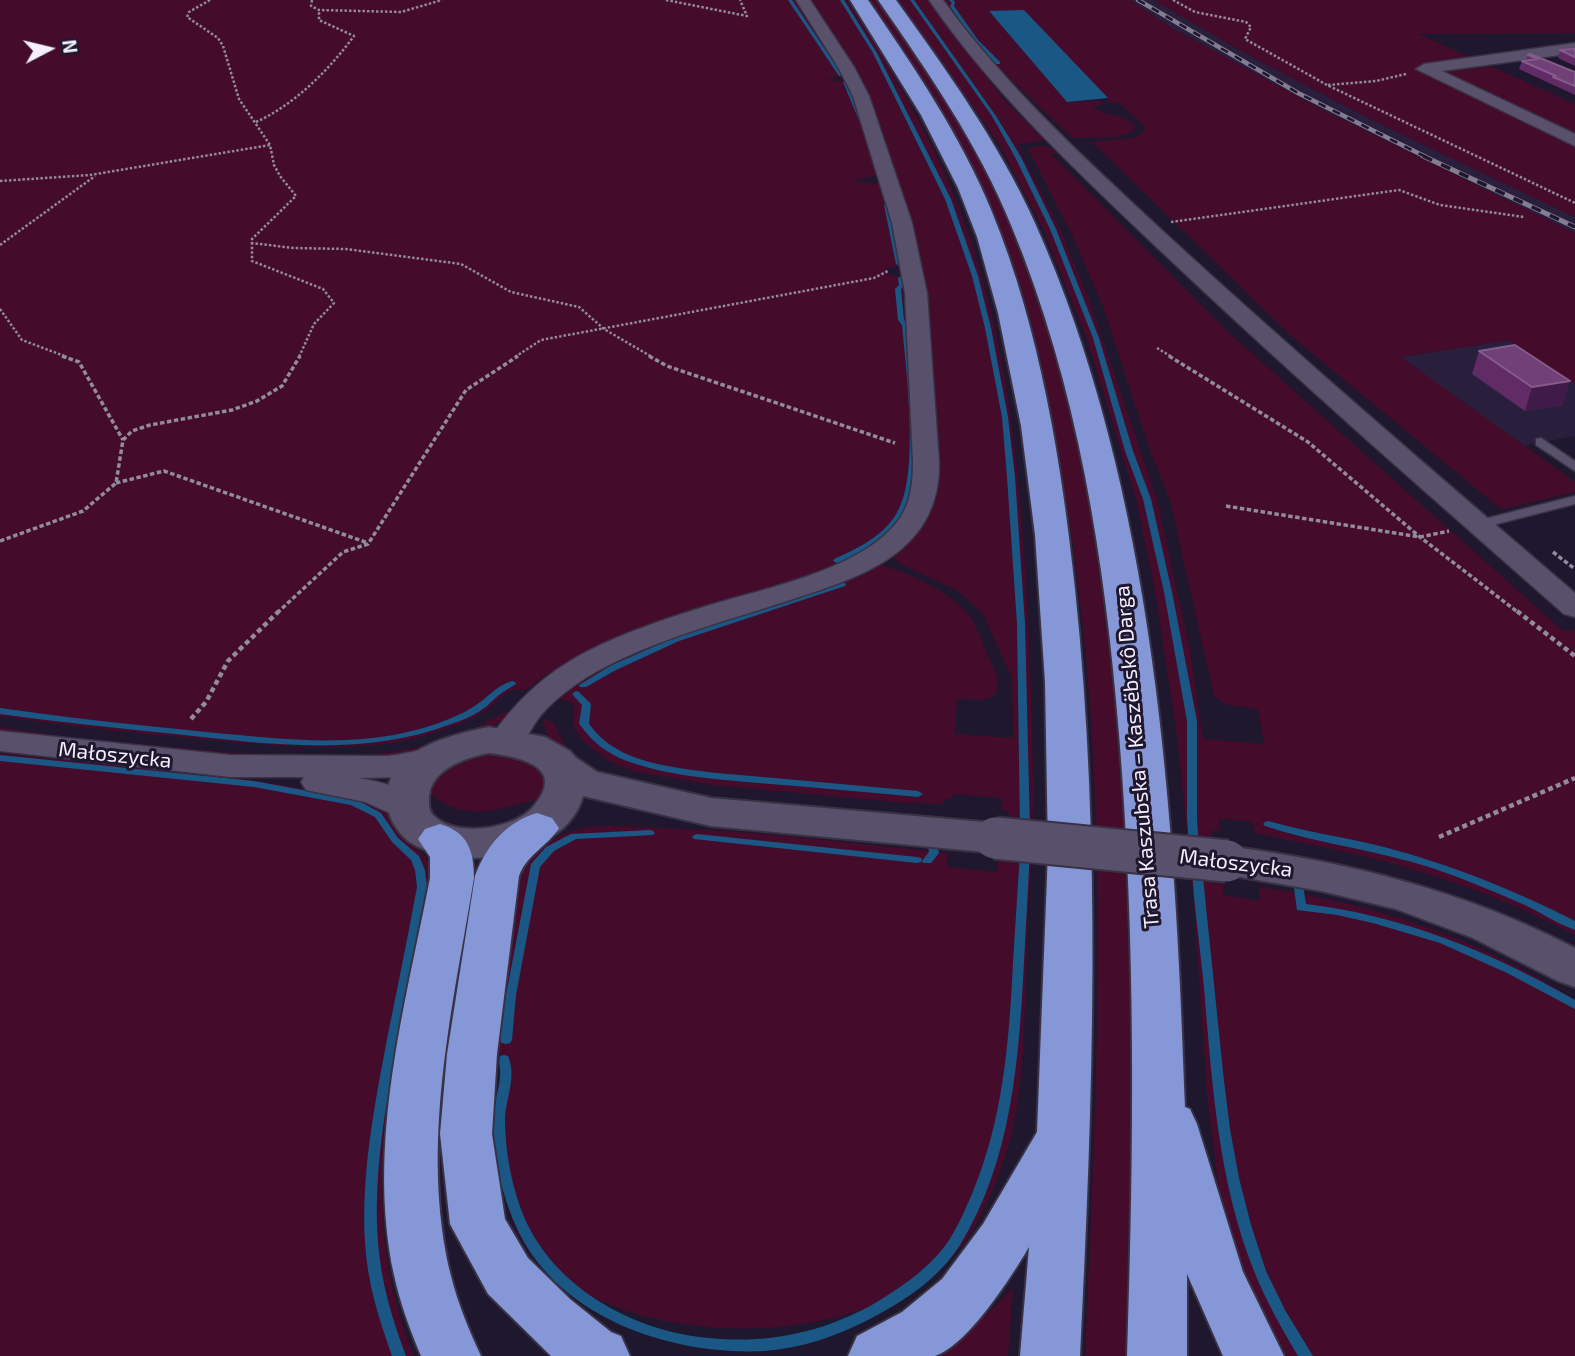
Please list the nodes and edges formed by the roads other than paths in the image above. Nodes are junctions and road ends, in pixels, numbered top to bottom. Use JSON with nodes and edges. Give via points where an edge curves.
{"nodes":[{"id":1,"x":803,"y":0,"type":"edge"},
{"id":2,"x":859,"y":0,"type":"edge"},
{"id":3,"x":887,"y":0,"type":"edge"},
{"id":4,"x":936,"y":0,"type":"edge"},
{"id":5,"x":1575,"y":48,"type":"edge"},
{"id":6,"x":1527,"y":54,"type":"junction"},
{"id":7,"x":1563,"y":69,"type":"edge"},
{"id":8,"x":1575,"y":141,"type":"edge"},
{"id":9,"x":1541,"y":442,"type":"dead end"},
{"id":10,"x":1575,"y":467,"type":"edge"},
{"id":11,"x":1575,"y":500,"type":"edge"},
{"id":12,"x":1477,"y":525,"type":"junction"},
{"id":13,"x":1575,"y":607,"type":"edge"},
{"id":14,"x":506,"y":740,"type":"junction"},
{"id":15,"x":0,"y":741,"type":"edge"},
{"id":16,"x":435,"y":758,"type":"junction"},
{"id":17,"x":230,"y":766,"type":"junction"},
{"id":18,"x":561,"y":767,"type":"junction"},
{"id":19,"x":711,"y":812,"type":"junction"},
{"id":20,"x":424,"y":824,"type":"junction"},
{"id":21,"x":541,"y":825,"type":"junction"},
{"id":22,"x":1575,"y":969,"type":"edge"},
{"id":23,"x":1158,"y":1074,"type":"junction"},
{"id":24,"x":1063,"y":1136,"type":"junction"},
{"id":25,"x":451,"y":1356,"type":"edge"},
{"id":26,"x":600,"y":1356,"type":"edge"},
{"id":27,"x":878,"y":1356,"type":"edge"},
{"id":28,"x":1050,"y":1356,"type":"edge"},
{"id":29,"x":1157,"y":1356,"type":"edge"},
{"id":30,"x":1254,"y":1356,"type":"edge"}],
"edges":[{"from":1,"to":14,"type":"street","via":[[860,96],[906,238],[916,293],[926,462],[920,507],[900,535],[858,564],[643,639],[580,668],[533,705]]},
{"from":2,"to":24,"type":"highway","via":[[970,188],[1009,303],[1038,435],[1059,587],[1067,730],[1070,987]]},
{"from":3,"to":23,"type":"highway","name":"Trasa Kaszubska – Kaszëbskô Darga","via":[[964,113],[1022,222],[1058,314],[1093,436],[1123,590],[1140,735],[1149,835]]},
{"from":4,"to":12,"type":"street","via":[[1021,104],[1145,225]]},
{"from":5,"to":6,"type":"street"},
{"from":6,"to":7,"type":"street"},
{"from":6,"to":8,"type":"street","via":[[1424,69]]},
{"from":9,"to":10,"type":"lane"},
{"from":11,"to":12,"type":"lane"},
{"from":12,"to":13,"type":"street"},
{"from":14,"to":16,"type":"main road","via":[[472,743]]},
{"from":14,"to":18,"type":"main road","via":[[539,749]]},
{"from":15,"to":17,"type":"street","name":"Małoszycka"},
{"from":16,"to":17,"type":"street","name":"Małoszycka","via":[[387,767]]},
{"from":16,"to":20,"type":"main road","via":[[418,772],[406,796]]},
{"from":17,"to":20,"type":"street","name":"Małoszycka","via":[[375,792]]},
{"from":18,"to":19,"type":"main road","name":"Małoszycka","via":[[591,786]]},
{"from":18,"to":21,"type":"main road","via":[[566,792]]},
{"from":19,"to":21,"type":"main road","name":"Małoszycka","via":[[590,814]]},
{"from":19,"to":22,"type":"main road","name":"Małoszycka","bridge":true,"via":[[1227,861],[1331,876],[1408,895],[1483,922]]},
{"from":20,"to":21,"type":"main road","via":[[480,845]]},
{"from":20,"to":25,"type":"highway","via":[[452,855],[452,878],[422,1054],[410,1175],[420,1268],[432,1313]]},
{"from":21,"to":26,"type":"highway","via":[[511,850],[497,876],[472,1054],[466,1134],[478,1224],[508,1276],[549,1318]]},
{"from":23,"to":29,"type":"highway","name":"Trasa Kaszubska – Kaszëbskô Darga"},
{"from":23,"to":30,"type":"highway","via":[[1209,1258],[1234,1322]]},
{"from":24,"to":27,"type":"highway","via":[[998,1247],[961,1299],[908,1342]]},
{"from":24,"to":28,"type":"highway"}]}
